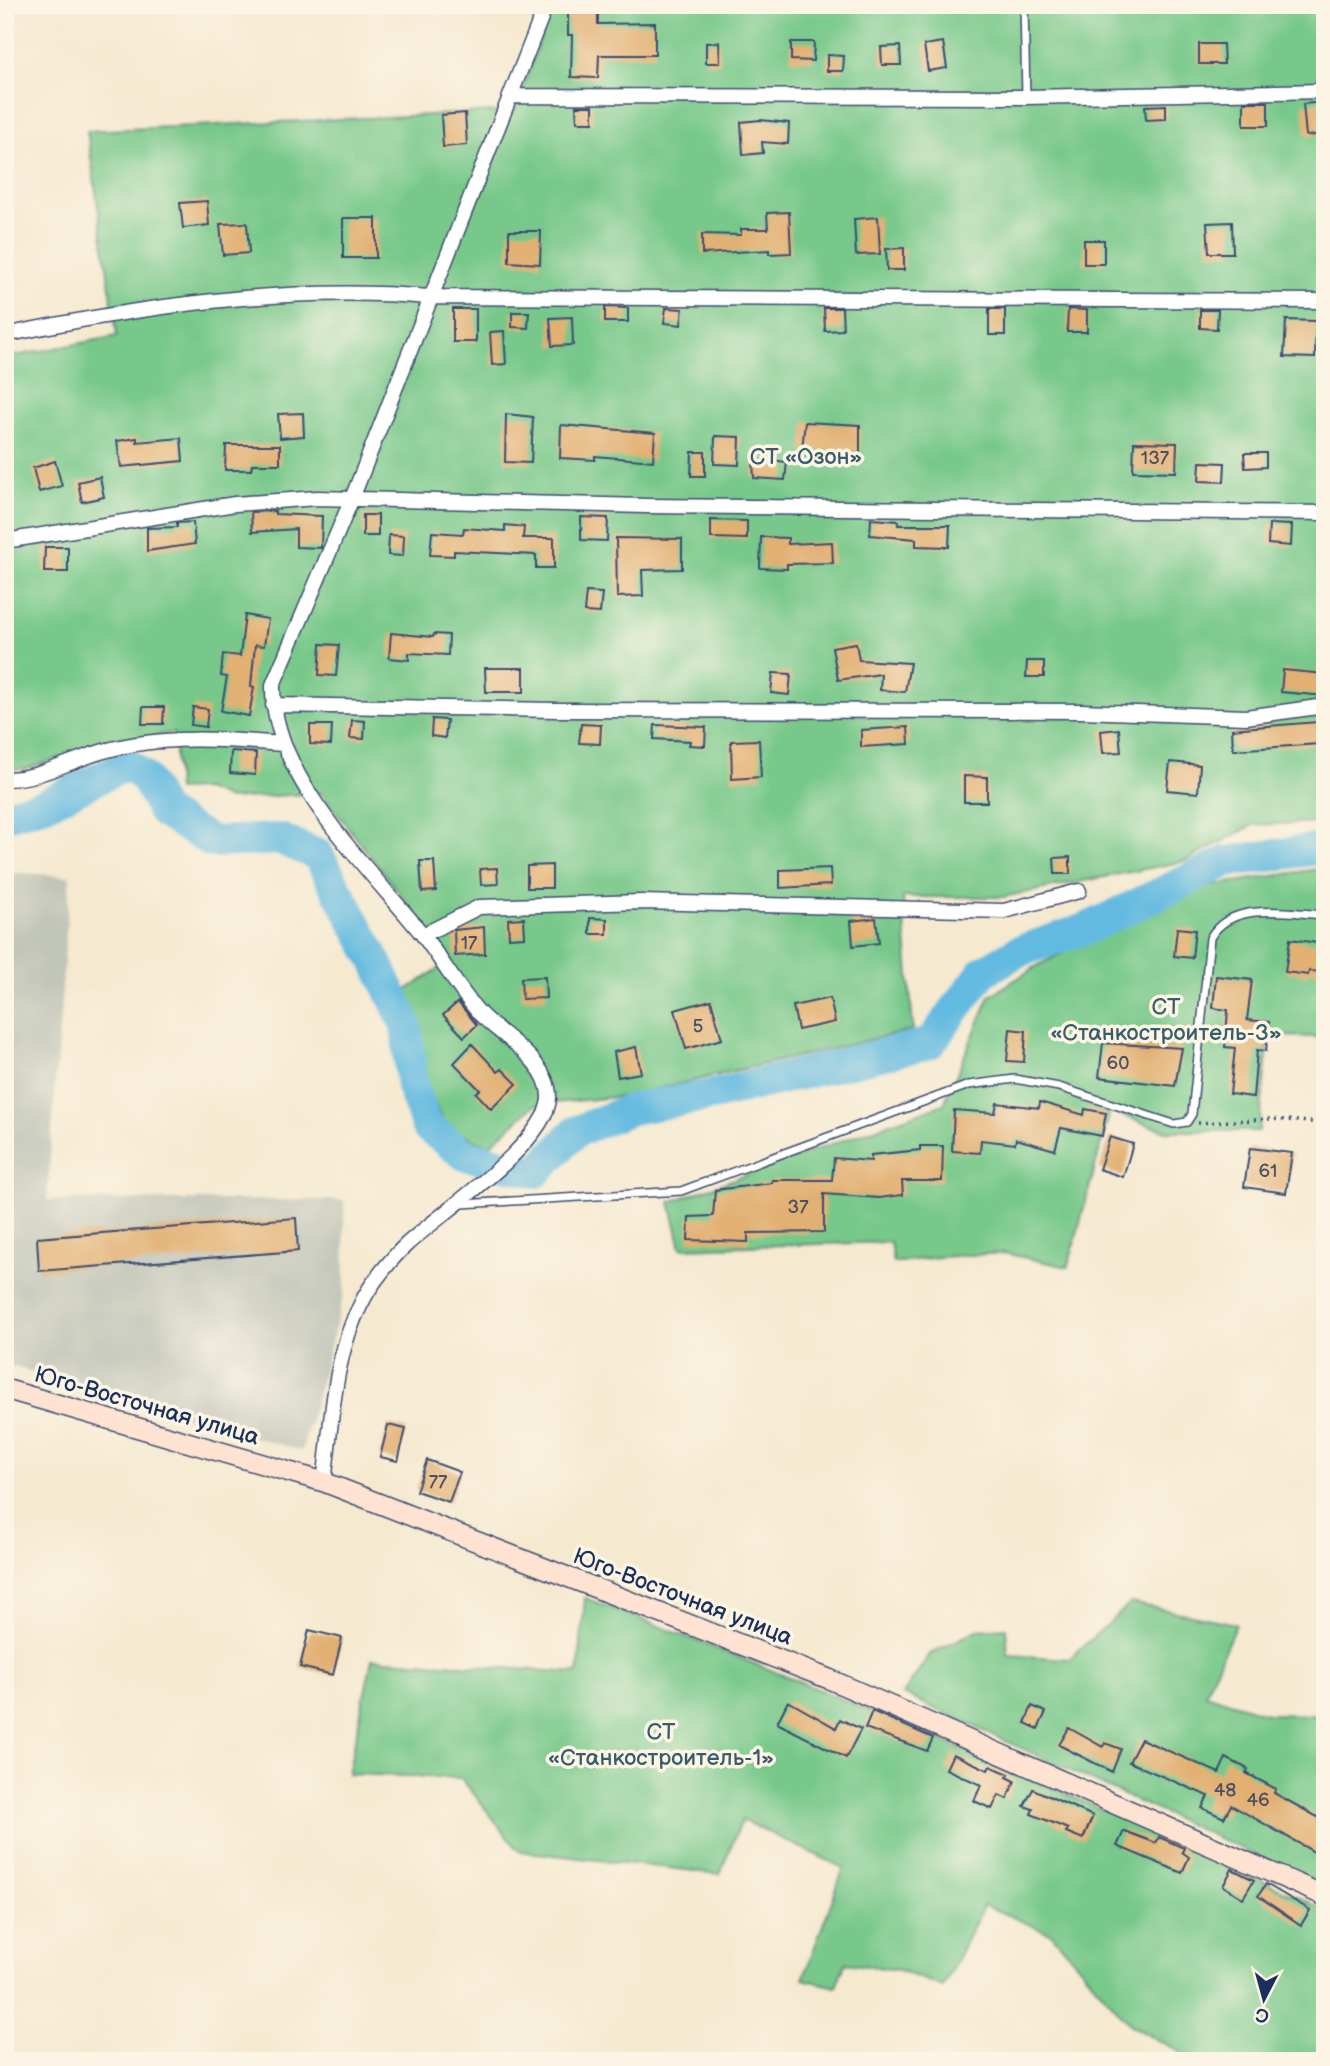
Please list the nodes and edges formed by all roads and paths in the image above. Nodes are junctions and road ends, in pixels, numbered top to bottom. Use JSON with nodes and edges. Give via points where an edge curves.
{"nodes":[{"id":1,"x":546,"y":5,"type":"edge"},
{"id":2,"x":1024,"y":5,"type":"edge"},
{"id":3,"x":1325,"y":91,"type":"edge"},
{"id":4,"x":510,"y":96,"type":"junction"},
{"id":5,"x":1026,"y":97,"type":"junction"},
{"id":6,"x":429,"y":297,"type":"junction"},
{"id":7,"x":1325,"y":301,"type":"edge"},
{"id":8,"x":5,"y":335,"type":"edge"},
{"id":9,"x":351,"y":501,"type":"junction"},
{"id":10,"x":1325,"y":513,"type":"edge"},
{"id":11,"x":5,"y":541,"type":"edge"},
{"id":12,"x":273,"y":705,"type":"junction"},
{"id":13,"x":1325,"y":706,"type":"edge"},
{"id":14,"x":282,"y":744,"type":"junction"},
{"id":15,"x":5,"y":779,"type":"edge"},
{"id":16,"x":1079,"y":891,"type":"dead end"},
{"id":17,"x":1325,"y":915,"type":"edge"},
{"id":18,"x":423,"y":936,"type":"junction"},
{"id":19,"x":1187,"y":1122,"type":"junction"},
{"id":20,"x":1325,"y":1123,"type":"edge"},
{"id":21,"x":454,"y":1204,"type":"junction"},
{"id":22,"x":5,"y":1389,"type":"edge"},
{"id":23,"x":324,"y":1482,"type":"junction"},
{"id":24,"x":1325,"y":1896,"type":"edge"}],
"edges":[{"from":1,"to":4,"type":"street"},
{"from":2,"to":5,"type":"lane"},
{"from":3,"to":5,"type":"street"},
{"from":4,"to":5,"type":"street"},
{"from":4,"to":6,"type":"street"},
{"from":6,"to":7,"type":"street"},
{"from":6,"to":8,"type":"street","via":[[364,291],[285,295],[89,317]]},
{"from":6,"to":9,"type":"street"},
{"from":9,"to":10,"type":"street"},
{"from":9,"to":11,"type":"street","via":[[317,498],[235,504]]},
{"from":9,"to":12,"type":"street","via":[[281,662],[273,685]]},
{"from":12,"to":13,"type":"street","via":[[1081,711],[1246,717]]},
{"from":12,"to":14,"type":"street"},
{"from":14,"to":15,"type":"street","via":[[171,741],[105,750],[24,779]]},
{"from":14,"to":18,"type":"street","via":[[313,799]]},
{"from":16,"to":18,"type":"street","via":[[1004,911],[642,902],[479,907]]},
{"from":17,"to":19,"type":"lane","via":[[1251,912],[1217,926],[1210,938],[1192,1114]]},
{"from":18,"to":21,"type":"street","via":[[480,1014],[547,1082],[549,1101],[539,1126],[514,1154]]},
{"from":19,"to":20,"type":"path","via":[[1270,1119]]},
{"from":19,"to":21,"type":"lane","via":[[1174,1124],[1059,1087],[1015,1079],[969,1085],[681,1191]]},
{"from":21,"to":23,"type":"street","via":[[405,1246],[362,1300],[340,1356]]},
{"from":22,"to":23,"type":"street","name":"Юго-Восточная улица"},
{"from":23,"to":24,"type":"street","name":"Юго-Восточная улица","via":[[829,1679]]}]}
